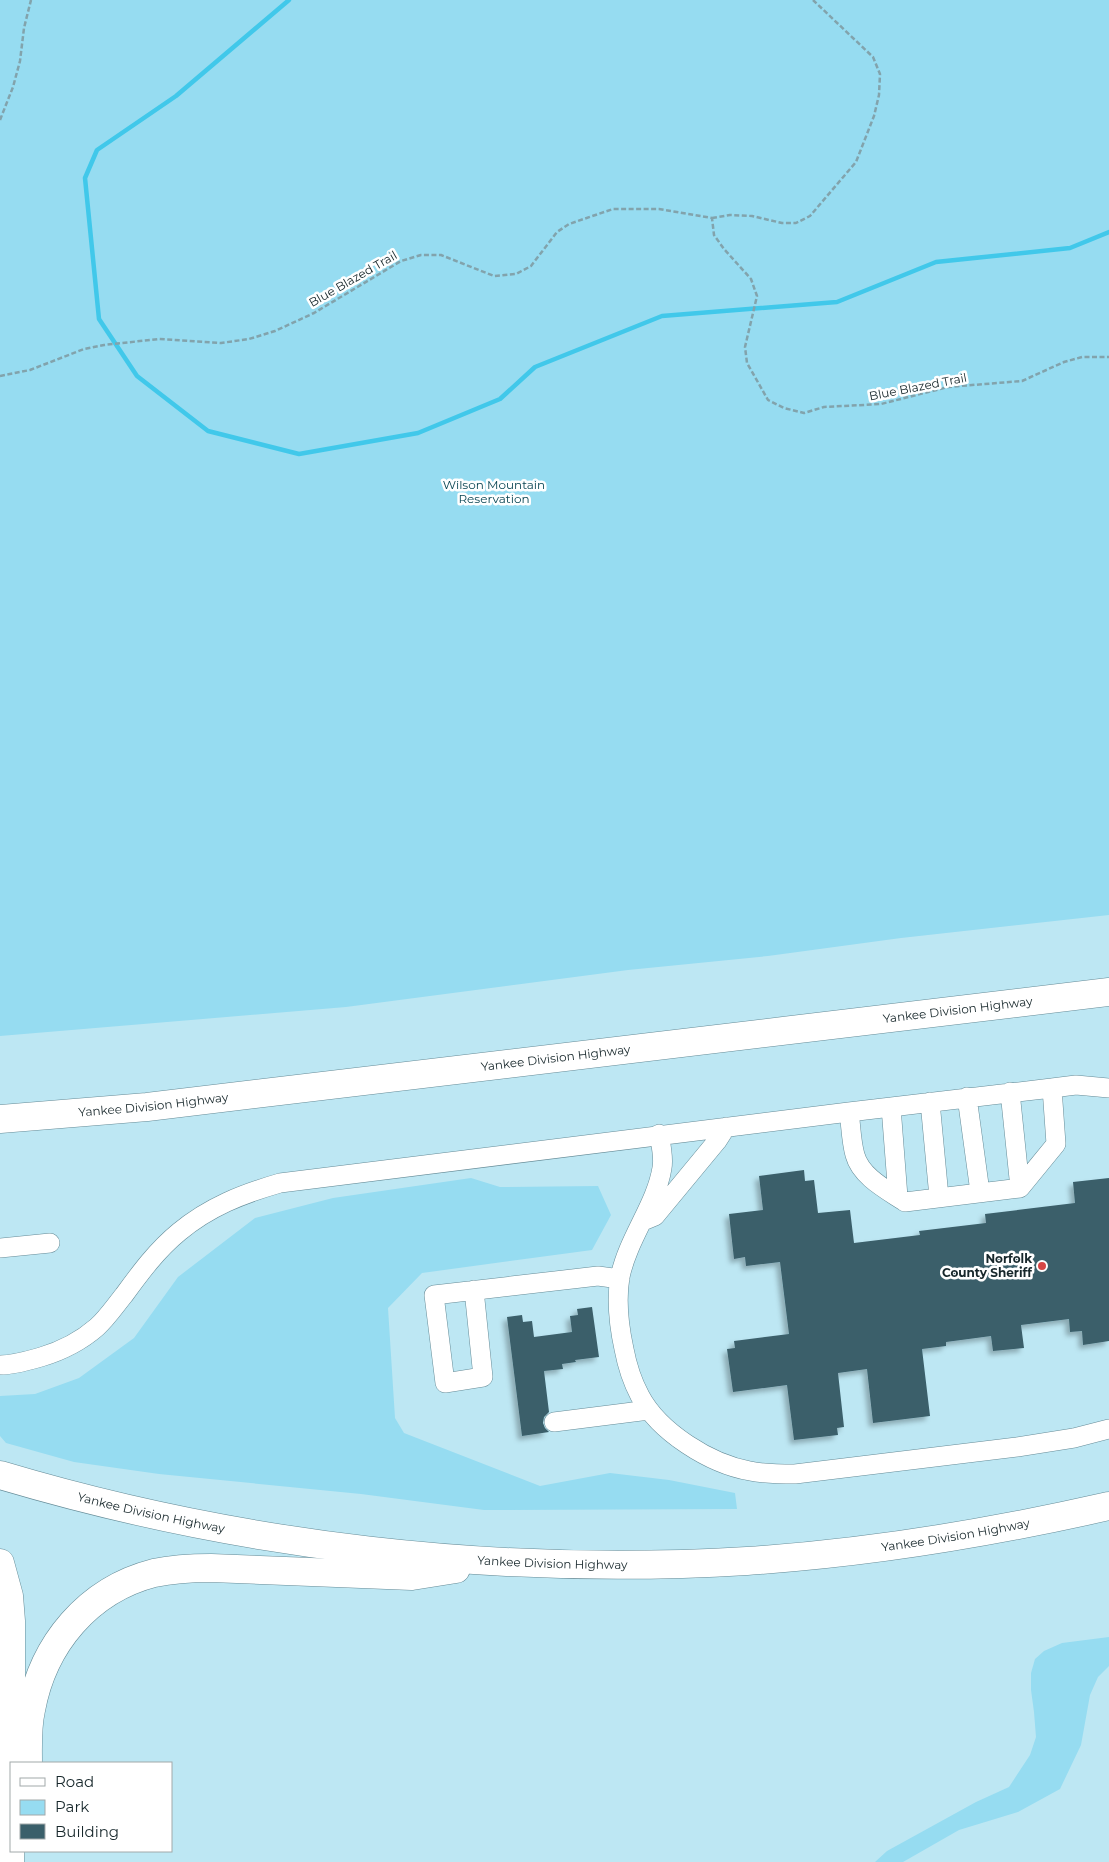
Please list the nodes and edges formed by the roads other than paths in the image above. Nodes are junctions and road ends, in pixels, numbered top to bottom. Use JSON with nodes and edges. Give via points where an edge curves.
{"nodes":[{"id":1,"x":1109,"y":992,"type":"edge"},
{"id":2,"x":1052,"y":1088,"type":"junction"},
{"id":3,"x":1109,"y":1088,"type":"edge"},
{"id":4,"x":1010,"y":1092,"type":"junction"},
{"id":5,"x":968,"y":1097,"type":"junction"},
{"id":6,"x":930,"y":1102,"type":"junction"},
{"id":7,"x":891,"y":1107,"type":"junction"},
{"id":8,"x":849,"y":1112,"type":"junction"},
{"id":9,"x":0,"y":1119,"type":"edge"},
{"id":10,"x":726,"y":1127,"type":"junction"},
{"id":11,"x":659,"y":1134,"type":"junction"},
{"id":12,"x":1020,"y":1188,"type":"junction"},
{"id":13,"x":980,"y":1192,"type":"junction"},
{"id":14,"x":939,"y":1197,"type":"junction"},
{"id":15,"x":898,"y":1198,"type":"junction"},
{"id":16,"x":641,"y":1222,"type":"junction"},
{"id":17,"x":50,"y":1243,"type":"dead end"},
{"id":18,"x":0,"y":1248,"type":"edge"},
{"id":19,"x":620,"y":1279,"type":"junction"},
{"id":20,"x":474,"y":1290,"type":"junction"},
{"id":21,"x":0,"y":1365,"type":"edge"},
{"id":22,"x":649,"y":1410,"type":"junction"},
{"id":23,"x":554,"y":1422,"type":"dead end"},
{"id":24,"x":1109,"y":1429,"type":"edge"},
{"id":25,"x":0,"y":1475,"type":"edge"},
{"id":26,"x":1109,"y":1506,"type":"edge"},
{"id":27,"x":502,"y":1561,"type":"junction"},
{"id":28,"x":0,"y":1563,"type":"edge"},
{"id":29,"x":11,"y":1762,"type":"edge"},
{"id":30,"x":28,"y":1762,"type":"edge"}],
"edges":[{"from":1,"to":9,"type":"highway","name":"Yankee Division Highway","via":[[156,1106]]},
{"from":2,"to":3,"type":"lane","via":[[1076,1085]]},
{"from":2,"to":4,"type":"lane"},
{"from":2,"to":12,"type":"lane","via":[[1056,1144]]},
{"from":4,"to":5,"type":"lane"},
{"from":4,"to":12,"type":"lane"},
{"from":5,"to":6,"type":"lane"},
{"from":5,"to":13,"type":"lane"},
{"from":6,"to":7,"type":"lane"},
{"from":6,"to":14,"type":"lane"},
{"from":7,"to":8,"type":"lane"},
{"from":7,"to":15,"type":"lane"},
{"from":8,"to":10,"type":"lane"},
{"from":8,"to":15,"type":"lane","via":[[854,1154],[860,1166]]},
{"from":10,"to":11,"type":"lane"},
{"from":10,"to":16,"type":"lane","via":[[655,1216]]},
{"from":11,"to":16,"type":"lane","via":[[662,1168]]},
{"from":11,"to":21,"type":"lane","via":[[280,1183],[244,1193],[217,1206],[178,1233],[108,1315],[82,1338],[46,1356],[21,1364]]},
{"from":12,"to":13,"type":"lane"},
{"from":13,"to":14,"type":"lane"},
{"from":14,"to":15,"type":"lane","via":[[905,1202]]},
{"from":16,"to":19,"type":"lane","via":[[626,1254]]},
{"from":17,"to":18,"type":"lane"},
{"from":19,"to":20,"type":"lane","via":[[598,1276]]},
{"from":19,"to":22,"type":"lane","via":[[619,1311],[626,1359],[634,1383]]},
{"from":20,"to":20,"type":"lane","via":[[434,1295],[444,1383],[483,1377]]},
{"from":22,"to":23,"type":"lane"},
{"from":22,"to":24,"type":"lane","via":[[670,1431],[705,1455],[731,1466],[765,1473],[795,1474],[1017,1447]]},
{"from":25,"to":27,"type":"highway","name":"Yankee Division Highway","via":[[122,1508],[252,1535],[366,1550]]},
{"from":26,"to":27,"type":"highway","name":"Yankee Division Highway","via":[[957,1537],[747,1561],[585,1564]]},
{"from":27,"to":30,"type":"highway","via":[[412,1576],[182,1568],[134,1581],[106,1594],[82,1611],[50,1655],[30,1712]]},
{"from":28,"to":29,"type":"highway","via":[[9,1596],[11,1621]]}]}
